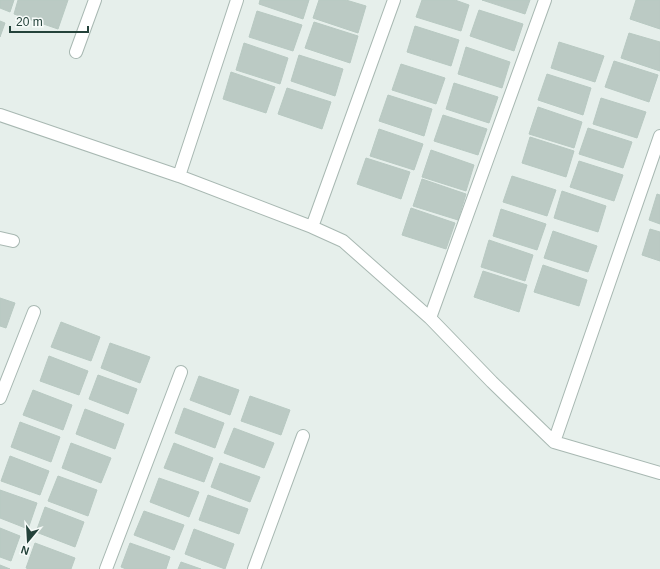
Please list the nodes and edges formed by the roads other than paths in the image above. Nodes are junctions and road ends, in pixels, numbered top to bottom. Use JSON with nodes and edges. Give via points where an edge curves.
{"nodes":[{"id":1,"x":95,"y":0,"type":"edge"},
{"id":2,"x":237,"y":0,"type":"edge"},
{"id":3,"x":394,"y":0,"type":"edge"},
{"id":4,"x":545,"y":0,"type":"edge"},
{"id":5,"x":76,"y":52,"type":"dead end"},
{"id":6,"x":0,"y":115,"type":"edge"},
{"id":7,"x":660,"y":136,"type":"edge"},
{"id":8,"x":179,"y":176,"type":"junction"},
{"id":9,"x":312,"y":227,"type":"junction"},
{"id":10,"x":0,"y":238,"type":"edge"},
{"id":11,"x":13,"y":241,"type":"dead end"},
{"id":12,"x":34,"y":312,"type":"dead end"},
{"id":13,"x":430,"y":318,"type":"junction"},
{"id":14,"x":181,"y":372,"type":"dead end"},
{"id":15,"x":0,"y":398,"type":"edge"},
{"id":16,"x":303,"y":436,"type":"dead end"},
{"id":17,"x":554,"y":442,"type":"junction"},
{"id":18,"x":660,"y":473,"type":"edge"},
{"id":19,"x":106,"y":569,"type":"edge"},
{"id":20,"x":254,"y":569,"type":"edge"}],
"edges":[{"from":1,"to":5,"type":"street"},
{"from":2,"to":8,"type":"street"},
{"from":3,"to":9,"type":"street"},
{"from":4,"to":13,"type":"street"},
{"from":6,"to":8,"type":"street"},
{"from":7,"to":17,"type":"street"},
{"from":8,"to":9,"type":"street"},
{"from":9,"to":13,"type":"street","via":[[343,241]]},
{"from":10,"to":11,"type":"street"},
{"from":12,"to":15,"type":"street"},
{"from":13,"to":17,"type":"street"},
{"from":14,"to":19,"type":"street"},
{"from":16,"to":20,"type":"street"},
{"from":17,"to":18,"type":"street"}]}
